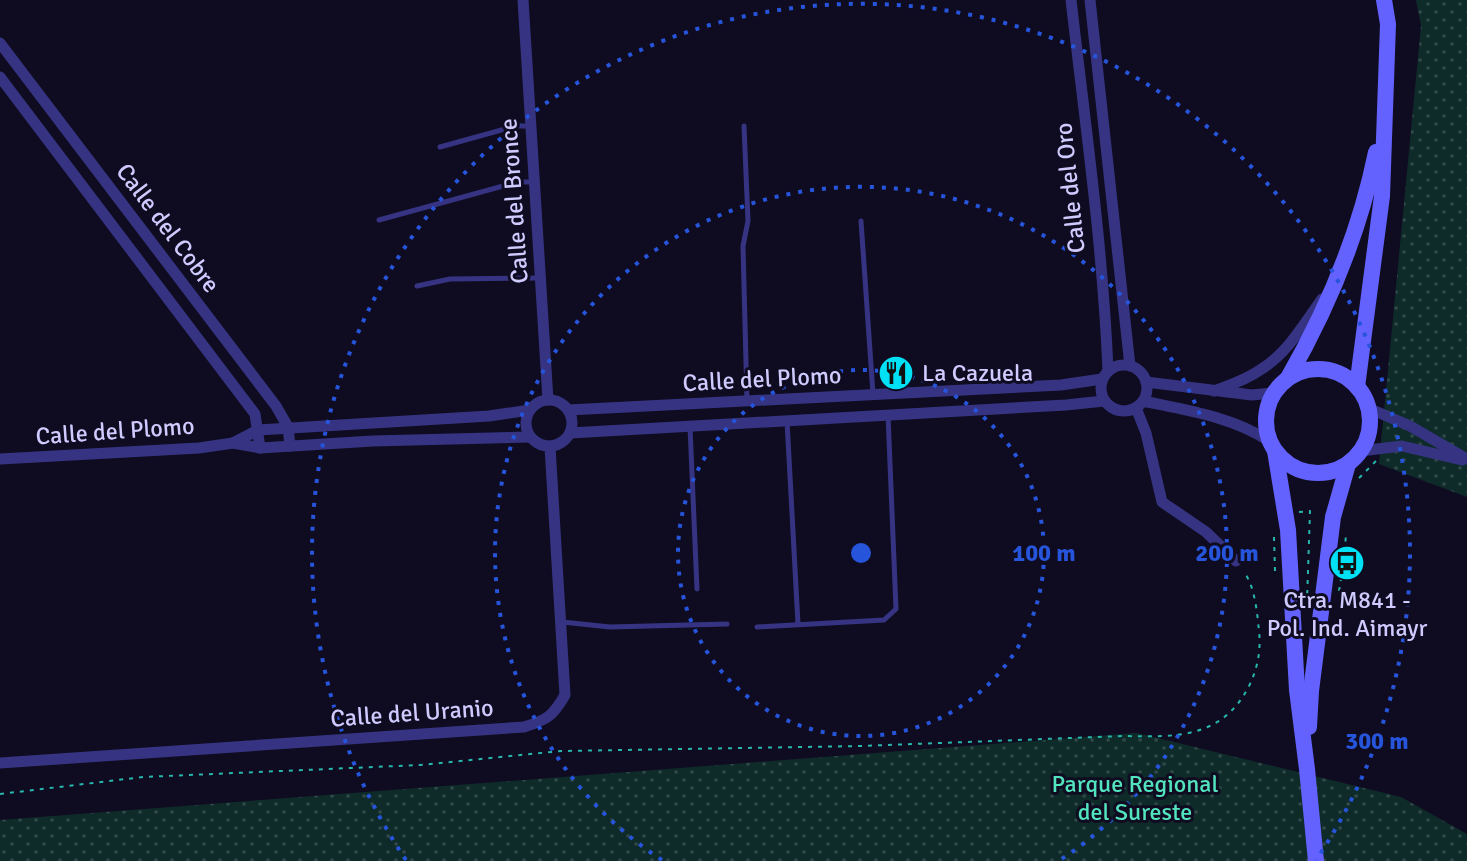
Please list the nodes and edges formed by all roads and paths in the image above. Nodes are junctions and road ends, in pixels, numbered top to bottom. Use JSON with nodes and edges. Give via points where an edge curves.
{"nodes":[{"id":1,"x":523,"y":0,"type":"edge"},
{"id":2,"x":1071,"y":0,"type":"edge"},
{"id":3,"x":1090,"y":0,"type":"edge"},
{"id":4,"x":1384,"y":0,"type":"edge"},
{"id":5,"x":0,"y":43,"type":"edge"},
{"id":6,"x":0,"y":77,"type":"edge"},
{"id":7,"x":1387,"y":99,"type":"junction"},
{"id":8,"x":531,"y":126,"type":"junction"},
{"id":9,"x":744,"y":126,"type":"dead end"},
{"id":10,"x":440,"y":147,"type":"dead end"},
{"id":11,"x":535,"y":182,"type":"junction"},
{"id":12,"x":379,"y":220,"type":"dead end"},
{"id":13,"x":861,"y":221,"type":"dead end"},
{"id":14,"x":1338,"y":276,"type":"junction"},
{"id":15,"x":541,"y":278,"type":"junction"},
{"id":16,"x":417,"y":286,"type":"dead end"},
{"id":17,"x":1130,"y":366,"type":"junction"},
{"id":18,"x":1105,"y":375,"type":"junction"},
{"id":19,"x":1288,"y":378,"type":"junction"},
{"id":20,"x":1146,"y":382,"type":"junction"},
{"id":21,"x":1357,"y":387,"type":"junction"},
{"id":22,"x":1214,"y":391,"type":"junction"},
{"id":23,"x":1273,"y":393,"type":"junction"},
{"id":24,"x":873,"y":395,"type":"junction"},
{"id":25,"x":548,"y":400,"type":"junction"},
{"id":26,"x":1104,"y":401,"type":"junction"},
{"id":27,"x":747,"y":402,"type":"junction"},
{"id":28,"x":1140,"y":405,"type":"junction"},
{"id":29,"x":1368,"y":408,"type":"junction"},
{"id":30,"x":530,"y":410,"type":"junction"},
{"id":31,"x":568,"y":410,"type":"junction"},
{"id":32,"x":888,"y":414,"type":"junction"},
{"id":33,"x":787,"y":420,"type":"junction"},
{"id":34,"x":690,"y":426,"type":"junction"},
{"id":35,"x":288,"y":427,"type":"junction"},
{"id":36,"x":258,"y":430,"type":"junction"},
{"id":37,"x":570,"y":433,"type":"junction"},
{"id":38,"x":530,"y":437,"type":"junction"},
{"id":39,"x":233,"y":443,"type":"junction"},
{"id":40,"x":290,"y":446,"type":"junction"},
{"id":41,"x":1272,"y":446,"type":"junction"},
{"id":42,"x":550,"y":447,"type":"junction"},
{"id":43,"x":260,"y":448,"type":"junction"},
{"id":44,"x":1360,"y":451,"type":"junction"},
{"id":45,"x":1380,"y":457,"type":"dead end"},
{"id":46,"x":0,"y":459,"type":"edge"},
{"id":47,"x":1467,"y":460,"type":"edge"},
{"id":48,"x":1348,"y":464,"type":"junction"},
{"id":49,"x":1358,"y":478,"type":"dead end"},
{"id":50,"x":1286,"y":513,"type":"junction"},
{"id":51,"x":1346,"y":527,"type":"dead end"},
{"id":52,"x":1236,"y":561,"type":"joint"},
{"id":53,"x":697,"y":589,"type":"dead end"},
{"id":54,"x":1339,"y":592,"type":"dead end"},
{"id":55,"x":1307,"y":600,"type":"dead end"},
{"id":56,"x":561,"y":622,"type":"junction"},
{"id":57,"x":727,"y":624,"type":"dead end"},
{"id":58,"x":798,"y":624,"type":"junction"},
{"id":59,"x":757,"y":627,"type":"dead end"},
{"id":60,"x":0,"y":763,"type":"edge"},
{"id":61,"x":1307,"y":769,"type":"junction"},
{"id":62,"x":0,"y":794,"type":"edge"},
{"id":63,"x":1316,"y":861,"type":"edge"}],
"edges":[{"from":1,"to":8,"type":"street","name":"Calle del Bronce"},
{"from":2,"to":18,"type":"street","name":"Calle del Oro","via":[[1097,231]]},
{"from":3,"to":17,"type":"street"},
{"from":4,"to":7,"type":"main road"},
{"from":5,"to":35,"type":"street","name":"Calle del Cobre"},
{"from":6,"to":36,"type":"street","name":"Calle del Cobre","via":[[255,414]]},
{"from":7,"to":14,"type":"main road","via":[[1368,193]]},
{"from":7,"to":21,"type":"main road","via":[[1382,196]]},
{"from":8,"to":10,"type":"lane"},
{"from":8,"to":11,"type":"street","name":"Calle del Bronce"},
{"from":9,"to":27,"type":"lane"},
{"from":11,"to":12,"type":"lane","via":[[518,182]]},
{"from":11,"to":15,"type":"street","name":"Calle del Bronce"},
{"from":13,"to":24,"type":"lane"},
{"from":14,"to":19,"type":"main road"},
{"from":14,"to":22,"type":"street","via":[[1283,352],[1263,369]]},
{"from":15,"to":16,"type":"lane","via":[[450,279]]},
{"from":15,"to":25,"type":"street","name":"Calle del Bronce"},
{"from":17,"to":18,"type":"street","via":[[1115,367]]},
{"from":17,"to":20,"type":"street"},
{"from":18,"to":24,"type":"street","name":"Calle del Plomo","via":[[1061,385]]},
{"from":18,"to":26,"type":"street"},
{"from":19,"to":21,"type":"main road","via":[[1317,369],[1346,377]]},
{"from":19,"to":23,"type":"main road"},
{"from":20,"to":22,"type":"street"},
{"from":20,"to":28,"type":"street"},
{"from":21,"to":29,"type":"main road"},
{"from":22,"to":23,"type":"street"},
{"from":23,"to":41,"type":"main road","via":[[1265,425]]},
{"from":24,"to":27,"type":"street","name":"Calle del Plomo"},
{"from":25,"to":30,"type":"street"},
{"from":25,"to":31,"type":"street"},
{"from":26,"to":28,"type":"street","via":[[1124,412]]},
{"from":26,"to":32,"type":"street","name":"Calle del Plomo"},
{"from":27,"to":31,"type":"street","name":"Calle del Plomo"},
{"from":28,"to":41,"type":"street","via":[[1213,417],[1251,429]]},
{"from":28,"to":52,"type":"street","via":[[1162,502]]},
{"from":29,"to":44,"type":"main road","via":[[1370,423]]},
{"from":29,"to":47,"type":"street"},
{"from":30,"to":35,"type":"street","name":"Calle del Plomo"},
{"from":30,"to":38,"type":"street"},
{"from":31,"to":37,"type":"street"},
{"from":32,"to":33,"type":"street","name":"Calle del Plomo"},
{"from":32,"to":58,"type":"lane","via":[[896,609],[884,620]]},
{"from":33,"to":34,"type":"street","name":"Calle del Plomo"},
{"from":33,"to":58,"type":"lane"},
{"from":34,"to":37,"type":"street","name":"Calle del Plomo"},
{"from":34,"to":53,"type":"lane"},
{"from":35,"to":36,"type":"street","name":"Calle del Plomo"},
{"from":35,"to":40,"type":"street","name":"Calle del Cobre"},
{"from":36,"to":39,"type":"street","name":"Calle del Plomo"},
{"from":36,"to":43,"type":"street","name":"Calle del Cobre"},
{"from":37,"to":42,"type":"street"},
{"from":38,"to":40,"type":"street","name":"Calle del Plomo"},
{"from":38,"to":42,"type":"street"},
{"from":39,"to":43,"type":"street","name":"Calle del Plomo"},
{"from":39,"to":46,"type":"street","name":"Calle del Plomo"},
{"from":40,"to":43,"type":"street","name":"Calle del Plomo"},
{"from":41,"to":48,"type":"main road","via":[[1284,461],[1309,473]]},
{"from":41,"to":50,"type":"main road"},
{"from":42,"to":56,"type":"street","name":"Calle del Uranio"},
{"from":44,"to":47,"type":"street","via":[[1402,446]]},
{"from":44,"to":48,"type":"main road"},
{"from":45,"to":49,"type":"path"},
{"from":48,"to":61,"type":"main road","via":[[1333,517],[1323,587]]},
{"from":50,"to":55,"type":"path","via":[[1310,511]]},
{"from":50,"to":61,"type":"main road"},
{"from":51,"to":54,"type":"path"},
{"from":52,"to":62,"type":"path","via":[[1249,580],[1257,615],[1261,648],[1253,678],[1224,719],[1182,734],[561,751],[420,765],[143,777]]},
{"from":56,"to":57,"type":"lane","via":[[610,627]]},
{"from":56,"to":60,"type":"street","name":"Calle del Uranio","via":[[565,695],[547,720],[524,727]]},
{"from":58,"to":59,"type":"lane"},
{"from":61,"to":63,"type":"main road"}]}
